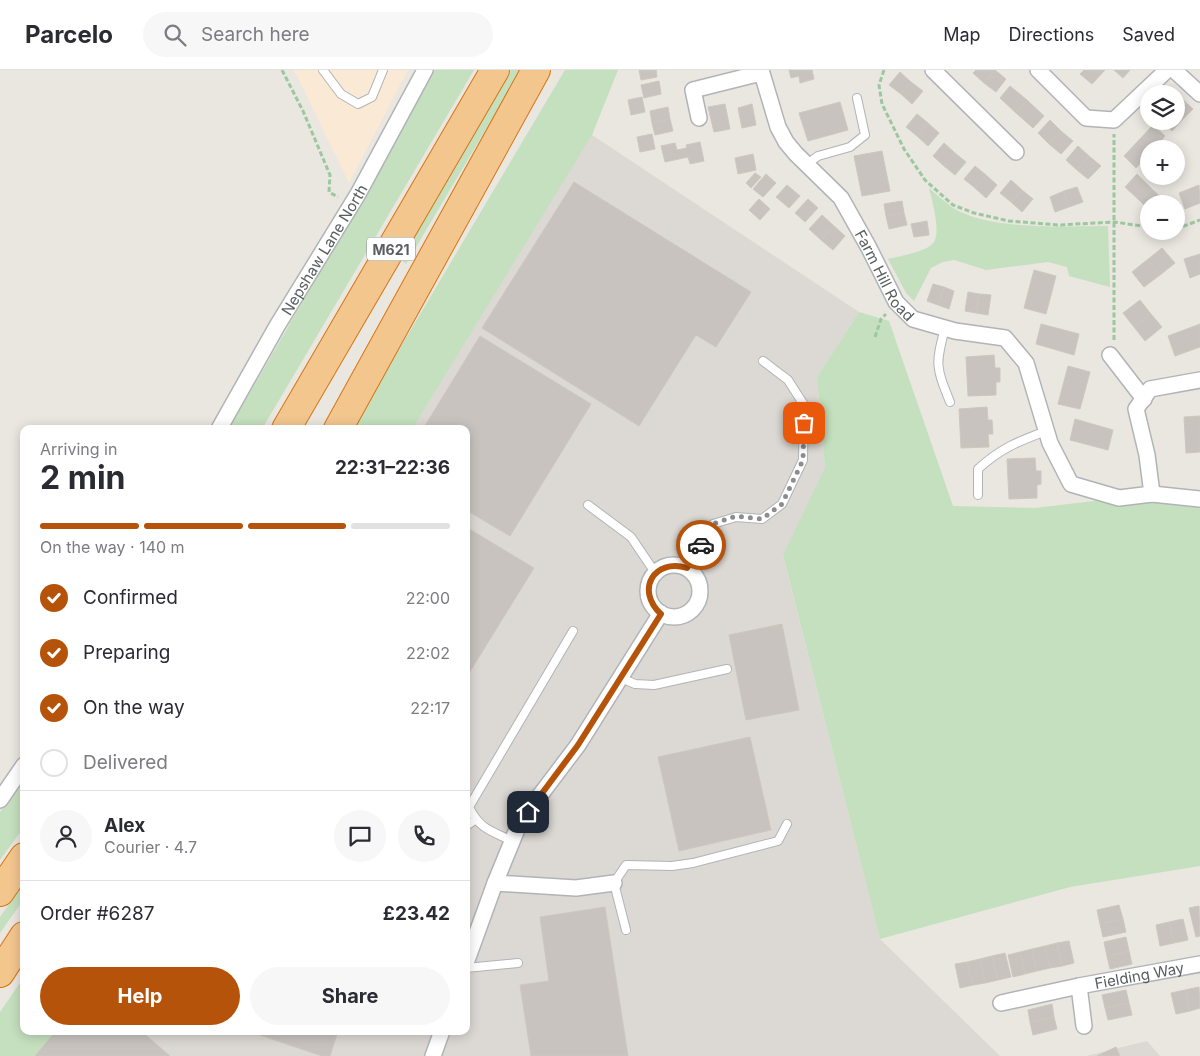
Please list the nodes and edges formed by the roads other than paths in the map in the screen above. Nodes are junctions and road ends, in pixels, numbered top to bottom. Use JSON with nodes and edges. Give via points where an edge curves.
{"nodes":[{"id":1,"x":322,"y":70,"type":"edge"},
{"id":2,"x":383,"y":70,"type":"edge"},
{"id":3,"x":425,"y":70,"type":"edge"},
{"id":4,"x":495,"y":70,"type":"edge"},
{"id":5,"x":536,"y":70,"type":"edge"},
{"id":6,"x":933,"y":70,"type":"edge"},
{"id":7,"x":1038,"y":70,"type":"edge"},
{"id":8,"x":1167,"y":70,"type":"edge"},
{"id":9,"x":1174,"y":70,"type":"edge"},
{"id":10,"x":761,"y":71,"type":"edge"},
{"id":11,"x":1200,"y":94,"type":"edge"},
{"id":12,"x":857,"y":98,"type":"dead end"},
{"id":13,"x":699,"y":118,"type":"dead end"},
{"id":14,"x":1016,"y":152,"type":"dead end"},
{"id":15,"x":807,"y":164,"type":"junction"},
{"id":16,"x":946,"y":328,"type":"junction"},
{"id":17,"x":1110,"y":355,"type":"road end"},
{"id":18,"x":763,"y":361,"type":"dead end"},
{"id":19,"x":1200,"y":380,"type":"edge"},
{"id":20,"x":1144,"y":400,"type":"junction"},
{"id":21,"x":950,"y":402,"type":"dead end"},
{"id":22,"x":221,"y":425,"type":"edge"},
{"id":23,"x":288,"y":425,"type":"edge"},
{"id":24,"x":340,"y":425,"type":"edge"},
{"id":25,"x":1046,"y":431,"type":"junction"},
{"id":26,"x":1152,"y":494,"type":"junction"},
{"id":27,"x":978,"y":495,"type":"dead end"},
{"id":28,"x":1200,"y":499,"type":"edge"},
{"id":29,"x":588,"y":506,"type":"dead end"},
{"id":30,"x":687,"y":568,"type":"junction"},
{"id":31,"x":656,"y":574,"type":"junction"},
{"id":32,"x":661,"y":614,"type":"junction"},
{"id":33,"x":573,"y":631,"type":"dead end"},
{"id":34,"x":727,"y":669,"type":"dead end"},
{"id":35,"x":621,"y":678,"type":"junction"},
{"id":36,"x":20,"y":771,"type":"edge"},
{"id":37,"x":0,"y":800,"type":"edge"},
{"id":38,"x":470,"y":805,"type":"edge"},
{"id":39,"x":470,"y":809,"type":"edge"},
{"id":40,"x":475,"y":820,"type":"junction"},
{"id":41,"x":470,"y":823,"type":"edge"},
{"id":42,"x":787,"y":824,"type":"dead end"},
{"id":43,"x":512,"y":841,"type":"junction"},
{"id":44,"x":20,"y":863,"type":"edge"},
{"id":45,"x":495,"y":883,"type":"junction"},
{"id":46,"x":614,"y":883,"type":"junction"},
{"id":47,"x":0,"y":892,"type":"edge"},
{"id":48,"x":626,"y":930,"type":"dead end"},
{"id":49,"x":20,"y":942,"type":"edge"},
{"id":50,"x":470,"y":952,"type":"edge"},
{"id":51,"x":518,"y":963,"type":"dead end"},
{"id":52,"x":1200,"y":964,"type":"edge"},
{"id":53,"x":470,"y":968,"type":"edge"},
{"id":54,"x":0,"y":973,"type":"edge"},
{"id":55,"x":1079,"y":986,"type":"junction"},
{"id":56,"x":1001,"y":1003,"type":"dead end"},
{"id":57,"x":1084,"y":1026,"type":"dead end"},
{"id":58,"x":441,"y":1035,"type":"edge"},
{"id":59,"x":434,"y":1056,"type":"edge"}],
"edges":[{"from":1,"to":2,"type":"lane","via":[[341,94],[358,104],[372,97]]},
{"from":3,"to":22,"type":"street","name":"Nepshaw Lane North","via":[[351,205]]},
{"from":4,"to":23,"type":"highway","number":"M621"},
{"from":5,"to":24,"type":"highway","number":"M621"},
{"from":6,"to":14,"type":"street"},
{"from":7,"to":8,"type":"street","via":[[1086,118],[1114,120]]},
{"from":9,"to":11,"type":"street"},
{"from":10,"to":13,"type":"street","via":[[693,90]]},
{"from":10,"to":15,"type":"street","name":"Farm Hill Road","via":[[778,127],[786,142]]},
{"from":12,"to":15,"type":"lane","via":[[865,135],[850,146],[818,156]]},
{"from":15,"to":16,"type":"street","name":"Farm Hill Road","via":[[841,198],[896,302],[913,319]]},
{"from":16,"to":21,"type":"lane","via":[[938,355],[938,370]]},
{"from":16,"to":25,"type":"street","name":"Farm Hill Road","via":[[1005,338],[1026,363]]},
{"from":17,"to":20,"type":"street"},
{"from":18,"to":30,"type":"lane","via":[[788,380],[804,405],[803,460],[782,504],[762,519],[736,516],[713,524]]},
{"from":19,"to":20,"type":"street","via":[[1150,389]]},
{"from":20,"to":26,"type":"street","via":[[1136,409]]},
{"from":25,"to":26,"type":"street","name":"Farm Hill Road","via":[[1071,484],[1119,498]]},
{"from":25,"to":27,"type":"lane","via":[[1013,443],[978,469]]},
{"from":26,"to":28,"type":"street","name":"Farm Hill Road"},
{"from":29,"to":31,"type":"lane","via":[[631,537]]},
{"from":30,"to":31,"type":"street","via":[[668,566]]},
{"from":30,"to":32,"type":"street","via":[[700,584],[697,604],[681,616]]},
{"from":31,"to":32,"type":"street","via":[[648,588],[649,598]]},
{"from":32,"to":35,"type":"street"},
{"from":33,"to":38,"type":"lane"},
{"from":34,"to":35,"type":"lane","via":[[654,684],[635,684]]},
{"from":35,"to":43,"type":"street","via":[[578,745],[518,827]]},
{"from":36,"to":37,"type":"street"},
{"from":39,"to":40,"type":"lane"},
{"from":40,"to":41,"type":"lane"},
{"from":40,"to":43,"type":"lane"},
{"from":42,"to":46,"type":"lane","via":[[778,841],[694,863],[626,865]]},
{"from":43,"to":45,"type":"street"},
{"from":44,"to":47,"type":"highway"},
{"from":45,"to":46,"type":"street","via":[[576,888]]},
{"from":45,"to":50,"type":"street"},
{"from":46,"to":48,"type":"lane"},
{"from":49,"to":54,"type":"highway"},
{"from":51,"to":53,"type":"lane"},
{"from":52,"to":55,"type":"street","name":"Fielding Way"},
{"from":55,"to":56,"type":"street","name":"Fielding Way"},
{"from":55,"to":57,"type":"street","name":"Fielding Way"},
{"from":58,"to":59,"type":"street"}]}
